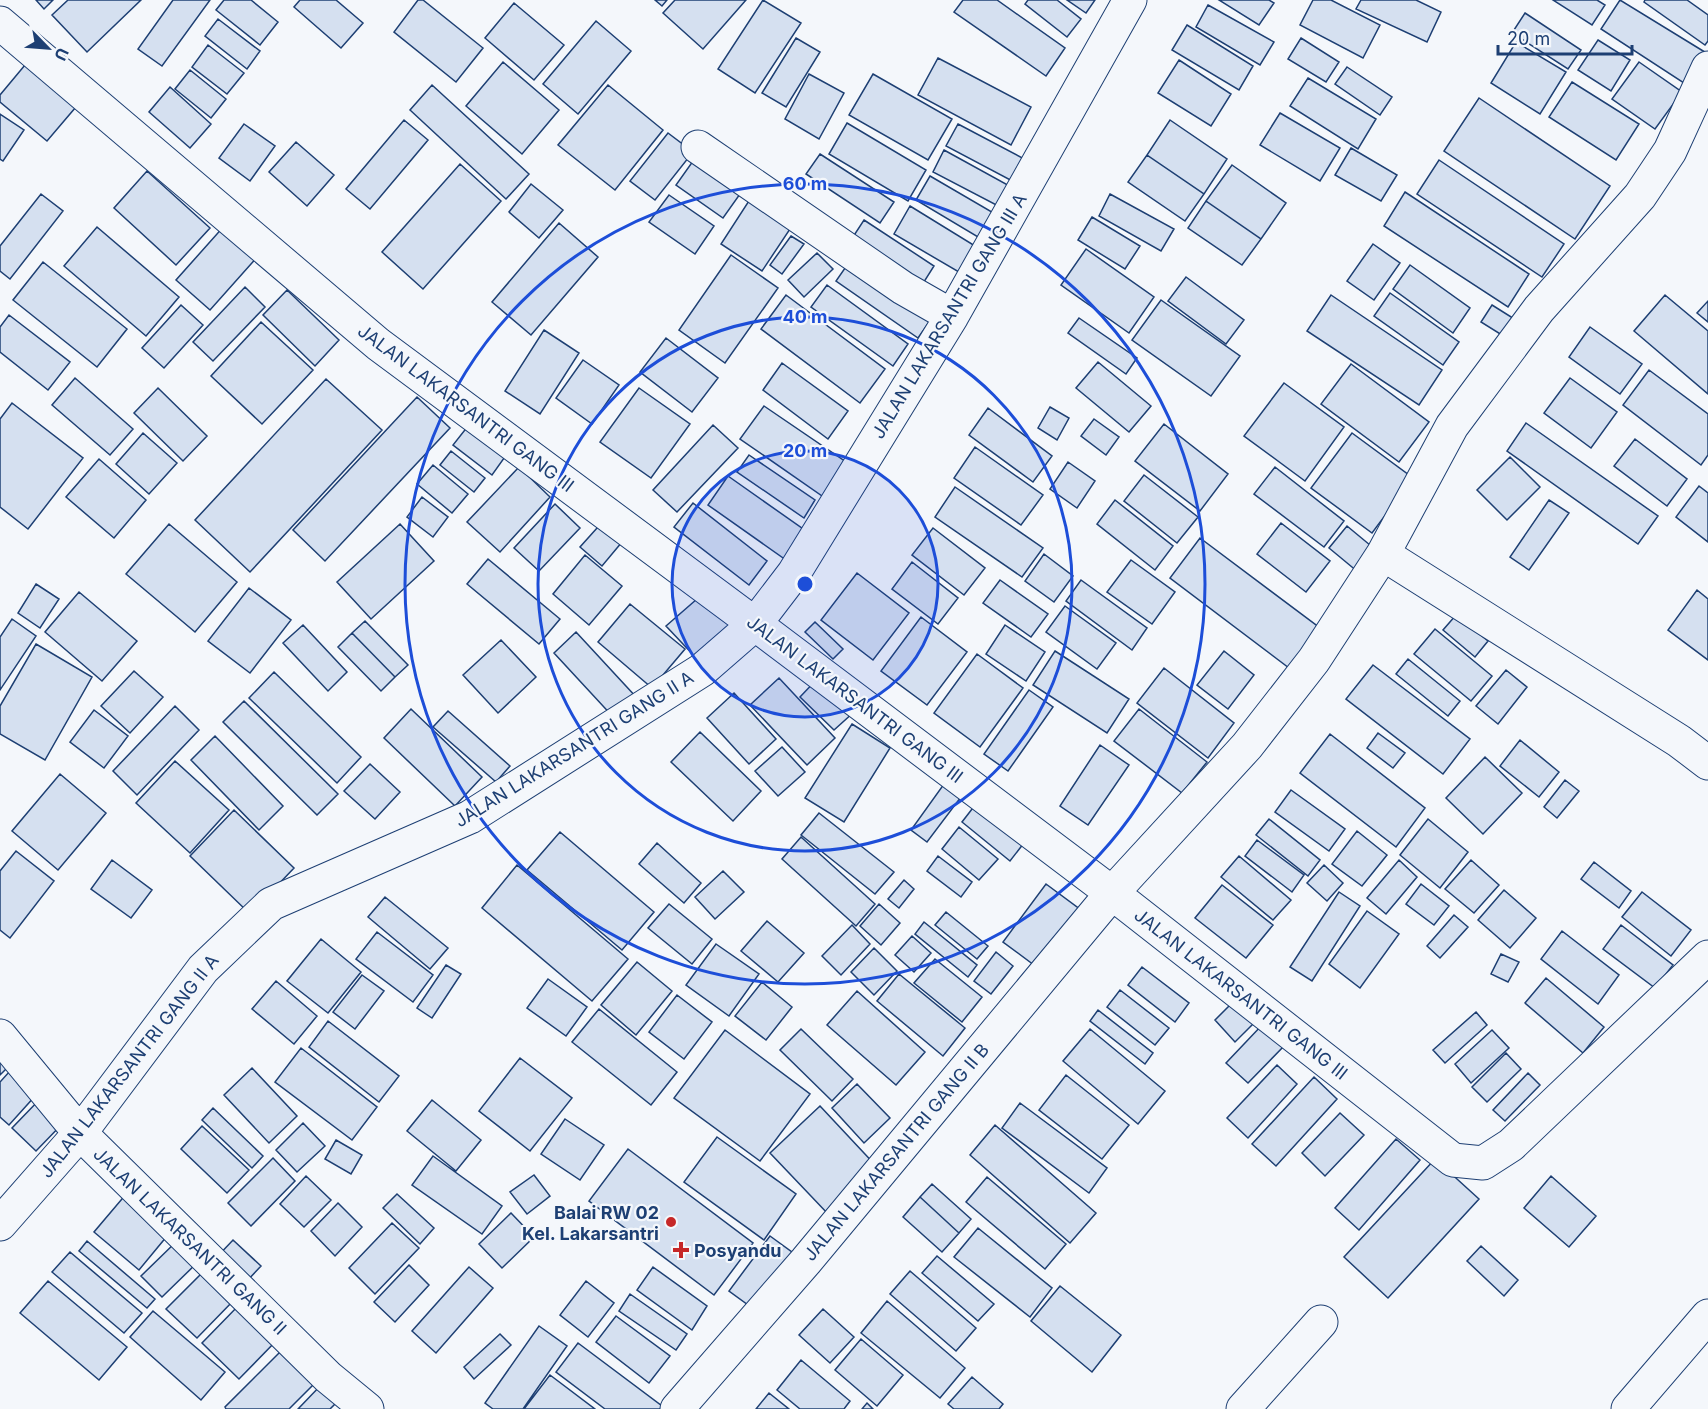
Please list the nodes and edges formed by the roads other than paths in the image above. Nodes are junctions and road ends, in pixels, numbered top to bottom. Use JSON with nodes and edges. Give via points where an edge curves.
{"nodes":[{"id":1,"x":1130,"y":0,"type":"edge"},
{"id":2,"x":0,"y":23,"type":"edge"},
{"id":3,"x":1708,"y":68,"type":"edge"},
{"id":4,"x":698,"y":147,"type":"dead end"},
{"id":5,"x":952,"y":316,"type":"junction"},
{"id":6,"x":1383,"y":554,"type":"junction"},
{"id":7,"x":755,"y":624,"type":"junction"},
{"id":8,"x":1708,"y":763,"type":"edge"},
{"id":9,"x":1112,"y":893,"type":"junction"},
{"id":10,"x":1708,"y":957,"type":"edge"},
{"id":11,"x":0,"y":1036,"type":"edge"},
{"id":12,"x":80,"y":1133,"type":"junction"},
{"id":13,"x":0,"y":1224,"type":"edge"},
{"id":14,"x":1708,"y":1316,"type":"edge"},
{"id":15,"x":1321,"y":1322,"type":"dead end"},
{"id":16,"x":367,"y":1409,"type":"edge"},
{"id":17,"x":677,"y":1409,"type":"edge"},
{"id":18,"x":1243,"y":1409,"type":"edge"},
{"id":19,"x":1628,"y":1409,"type":"edge"}],
"edges":[{"from":1,"to":5,"type":"street","name":"JALAN LAKARSANTRI GANG III A"},
{"from":2,"to":7,"type":"street","name":"JALAN LAKARSANTRI GANG III","via":[[378,344]]},
{"from":3,"to":6,"type":"street","name":"JALAN LAKARSANTRI GANG II B","via":[[1670,151],[1640,196],[1539,309],[1452,426]]},
{"from":4,"to":5,"type":"street","via":[[903,288]]},
{"from":5,"to":7,"type":"street","name":"JALAN LAKARSANTRI GANG III A","via":[[794,573]]},
{"from":6,"to":8,"type":"street"},
{"from":6,"to":9,"type":"street","name":"JALAN LAKARSANTRI GANG II B","via":[[1314,660],[1247,746]]},
{"from":7,"to":9,"type":"street","name":"JALAN LAKARSANTRI GANG III"},
{"from":7,"to":12,"type":"street","name":"JALAN LAKARSANTRI GANG II A","via":[[702,670],[470,817],[271,904],[203,969]]},
{"from":9,"to":10,"type":"street","name":"JALAN LAKARSANTRI GANG III","via":[[1453,1160],[1484,1163],[1511,1145]]},
{"from":9,"to":17,"type":"street","name":"JALAN LAKARSANTRI GANG II B","via":[[806,1261]]},
{"from":11,"to":12,"type":"street","name":"JALAN LAKARSANTRI GANG II"},
{"from":12,"to":13,"type":"street","name":"JALAN LAKARSANTRI GANG II A"},
{"from":12,"to":16,"type":"street","name":"JALAN LAKARSANTRI GANG II","via":[[328,1377]]},
{"from":14,"to":19,"type":"street"},
{"from":15,"to":18,"type":"street"}]}
